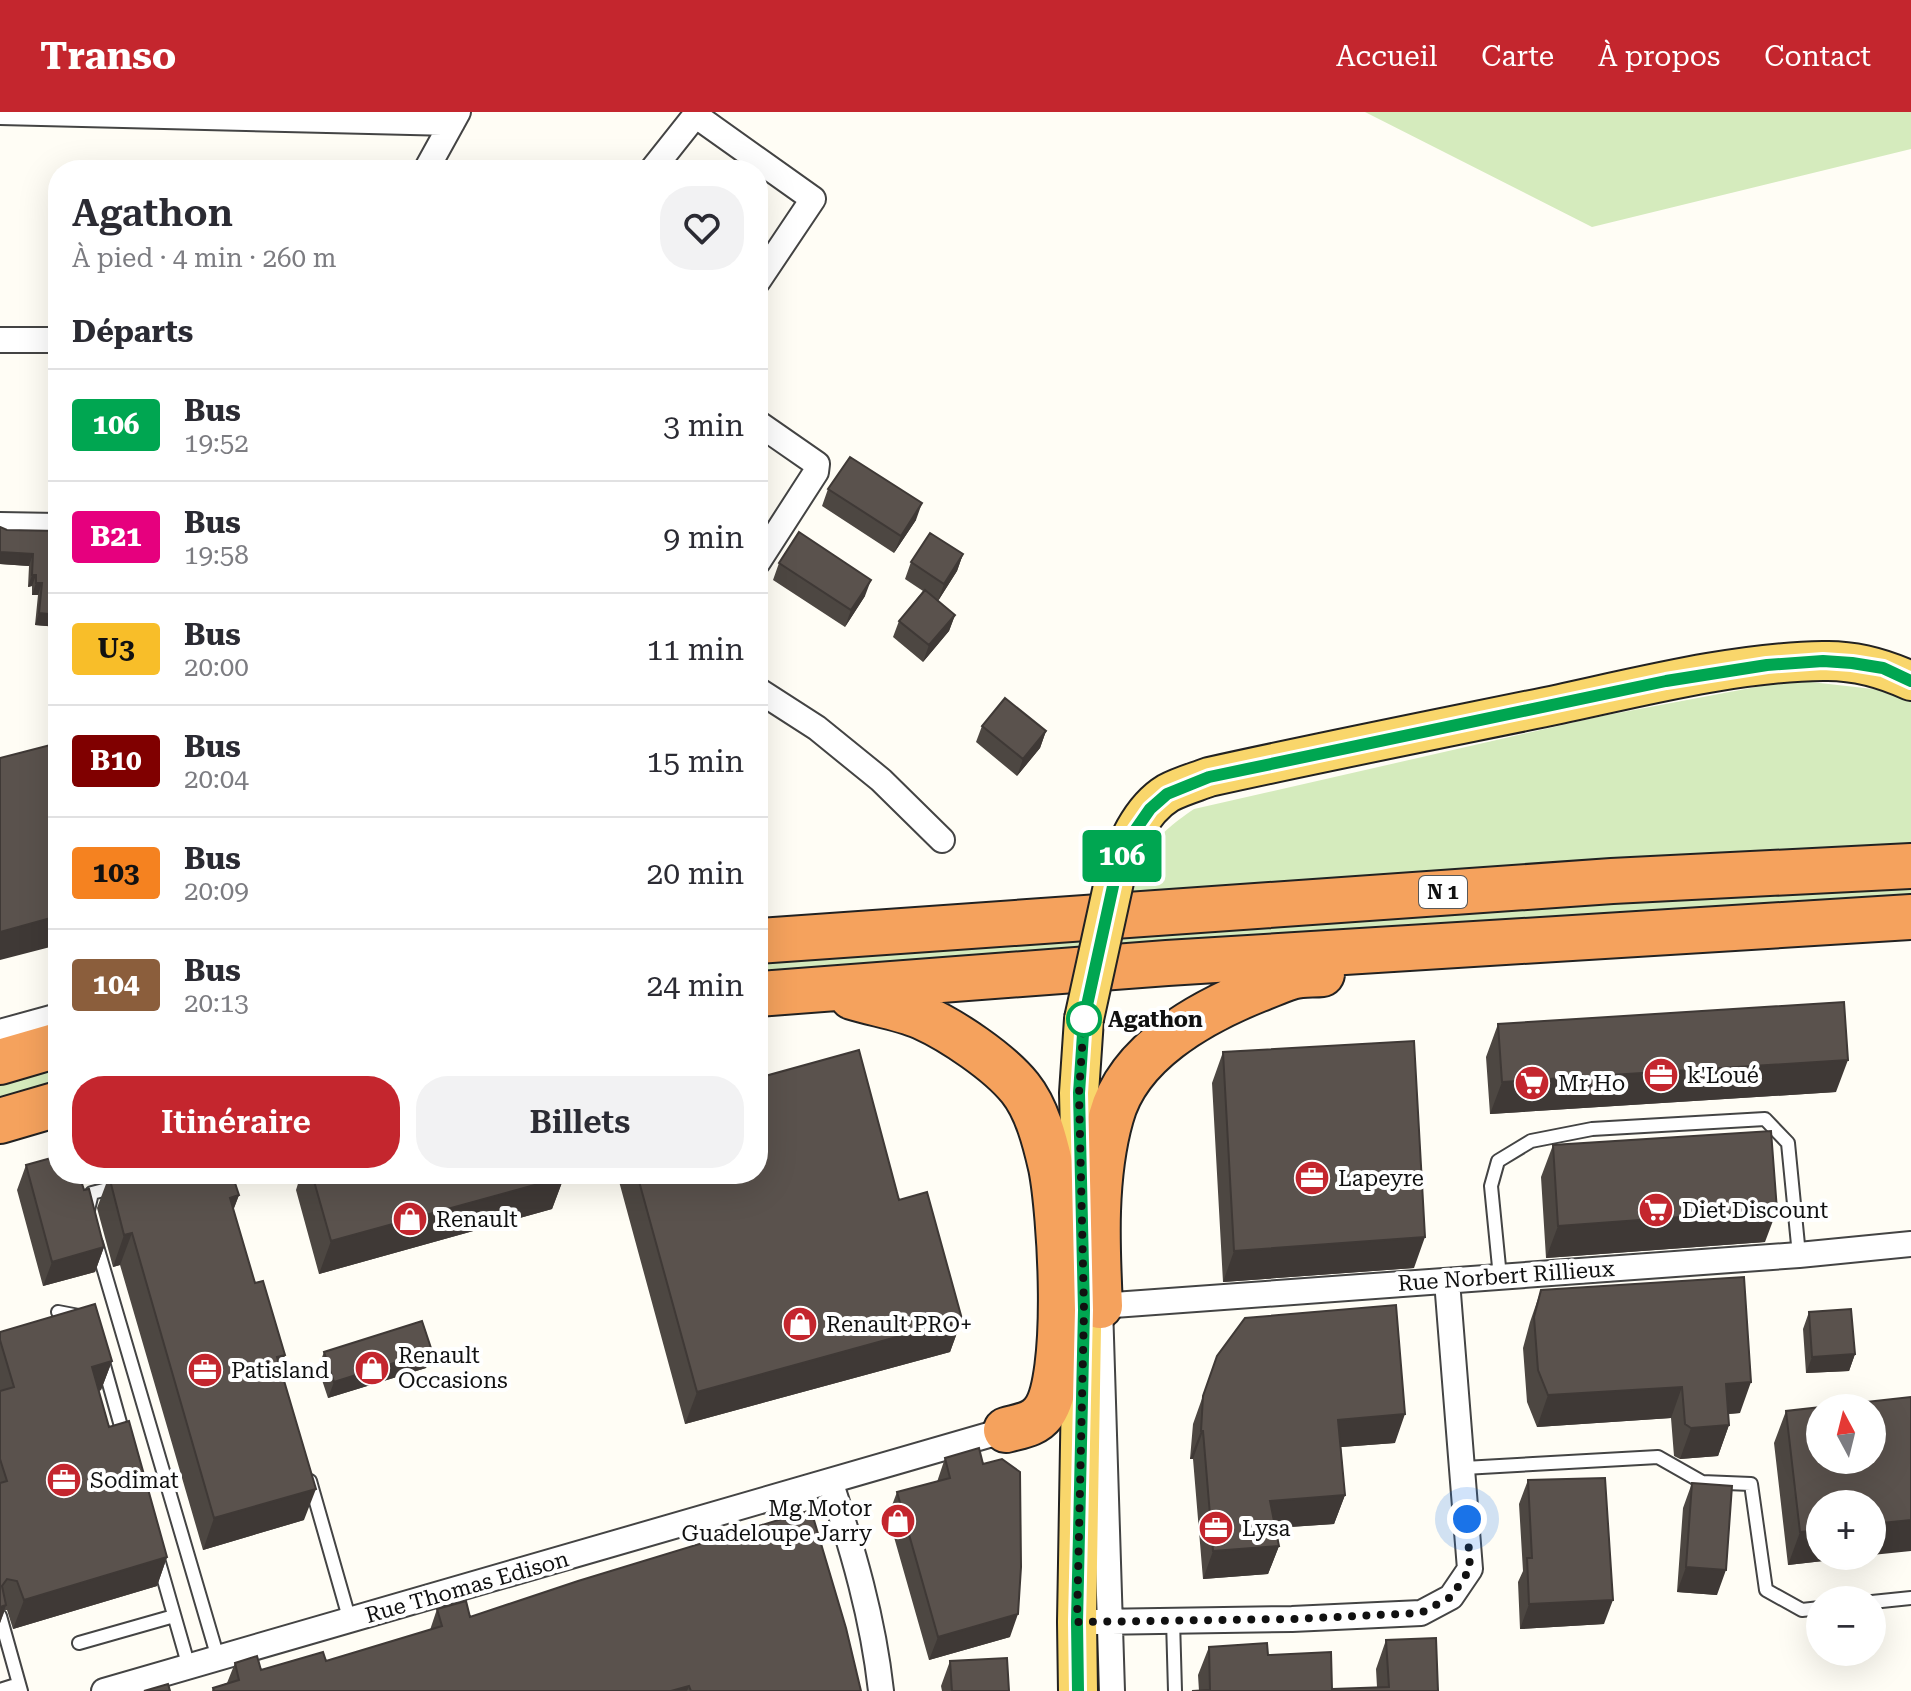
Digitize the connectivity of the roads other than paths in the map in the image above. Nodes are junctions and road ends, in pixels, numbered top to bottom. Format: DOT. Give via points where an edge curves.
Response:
graph roads {
  1 [pos="0,112"];
  2 [pos="696,114"];
  3 [pos="455,117"];
  4 [pos="431,160"];
  5 [pos="660,160"];
  6 [pos="759,160"];
  7 [pos="768,166"];
  8 [pos="768,266"];
  9 [pos="0,340"];
  10 [pos="48,340"];
  11 [pos="768,430"];
  12 [pos="0,525"];
  13 [pos="48,526"];
  14 [pos="768,546"];
  15 [pos="1911,681"];
  16 [pos="768,696"];
  17 [pos="942,840"];
  18 [pos="1911,866"];
  19 [pos="1911,917"];
  20 [pos="1669,931"];
  21 [pos="768,940"];
  22 [pos="827,990"];
  23 [pos="768,993"];
  24 [pos="48,1019"];
  25 [pos="0,1032"];
  26 [pos="48,1048"];
  27 [pos="0,1062"];
  28 [pos="48,1107"];
  29 [pos="0,1121"];
  30 [pos="125,1184"];
  31 [pos="89,1218"];
  32 [pos="93,1233"];
  33 [pos="1911,1244"];
  34 [pos="1799,1255"];
  35 [pos="1500,1277"];
  36 [pos="1447,1281"];
  37 [pos="1100,1306"];
  38 [pos="58,1312"];
  39 [pos="92,1325"];
  40 [pos="101,1356"];
  41 [pos="1006,1430"];
  42 [pos="127,1448"];
  43 [pos="306,1467"];
  44 [pos="1464,1468"];
  45 [pos="830,1481"];
  46 [pos="153,1539"];
  47 [pos="1911,1598"];
  48 [pos="1886,1601"];
  49 [pos="1806,1610"];
  50 [pos="0,1616"];
  51 [pos="174,1616"];
  52 [pos="1173,1620"];
  53 [pos="350,1621"];
  54 [pos="1093,1622"];
  55 [pos="79,1643"];
  56 [pos="218,1658"];
  57 [pos="189,1667"];
  58 [pos="20,1687"];
  59 [pos="0,1690"];
  60 [pos="104,1691"];
  61 [pos="881,1691"];
  62 [pos="1078,1691"];
  63 [pos="1112,1691"];
  64 [pos="1175,1691"];
  1 -- 3 [label="street"];
  2 -- 5 [label="street"];
  2 -- 6 [label="street"];
  3 -- 4 [label="street"];
  7 -- 8 [label="street" via="813,199"];
  9 -- 10 [label="street"];
  11 -- 14 [label="street" via="817,464"];
  12 -- 13 [label="street"];
  15 -- 54 [label="main road, bridge" via="1883,668 1823,661 1666,681 1209,777 1167,794 1150,809 1115,877 1084,1019 1079,1093"];
  16 -- 17 [label="street" via="881,780"];
  18 -- 21 [label="highway, N 1" via="1564,884"];
  19 -- 20 [label="highway"];
  20 -- 22 [label="highway"];
  20 -- 37 [label="highway" via="1499,960 1292,977 1215,1007 1168,1038 1127,1081 1111,1116 1101,1172"];
  22 -- 23 [label="highway"];
  22 -- 41 [label="highway" via="921,1017 953,1035 1022,1090 1041,1128 1057,1213 1060,1312 1055,1388 1045,1412 1033,1423"];
  24 -- 25 [label="street"];
  26 -- 27 [label="highway"];
  28 -- 29 [label="highway"];
  30 -- 31 [label="lane" via="92,1193"];
  32 -- 56 [label="lane"];
  33 -- 34 [label="street, Rue Norbert Rillieux"];
  34 -- 35 [label="street, Rue Norbert Rillieux"];
  34 -- 35 [label="lane" via="1788,1143 1765,1119 1592,1129 1531,1141 1498,1161 1491,1186"];
  35 -- 36 [label="street, Rue Norbert Rillieux"];
  36 -- 37 [label="street, Rue Norbert Rillieux"];
  36 -- 44 [label="street"];
  37 -- 54 [label="street"];
  38 -- 39 [label="lane" via="77,1314"];
  40 -- 42 [label="lane"];
  41 -- 45 [label="street, Rue Thomas Edison"];
  43 -- 53 [label="lane"];
  44 -- 49 [label="lane" via="1658,1457 1702,1482 1751,1484 1766,1590"];
  44 -- 52 [label="street" via="1470,1569 1451,1597 1421,1613"];
  45 -- 53 [label="street, Rue Thomas Edison"];
  45 -- 61 [label="street" via="859,1569"];
  46 -- 51 [label="lane"];
  47 -- 48 [label="lane"];
  50 -- 58 [label="lane"];
  51 -- 55 [label="lane"];
  51 -- 57 [label="lane"];
  52 -- 54 [label="street"];
  52 -- 64 [label="lane"];
  53 -- 56 [label="street, Rue Thomas Edison"];
  54 -- 62 [label="main road"];
  54 -- 63 [label="street"];
  56 -- 57 [label="street, Rue Thomas Edison"];
  57 -- 60 [label="street, Rue Thomas Edison"];
  58 -- 59 [label="lane"];
}
